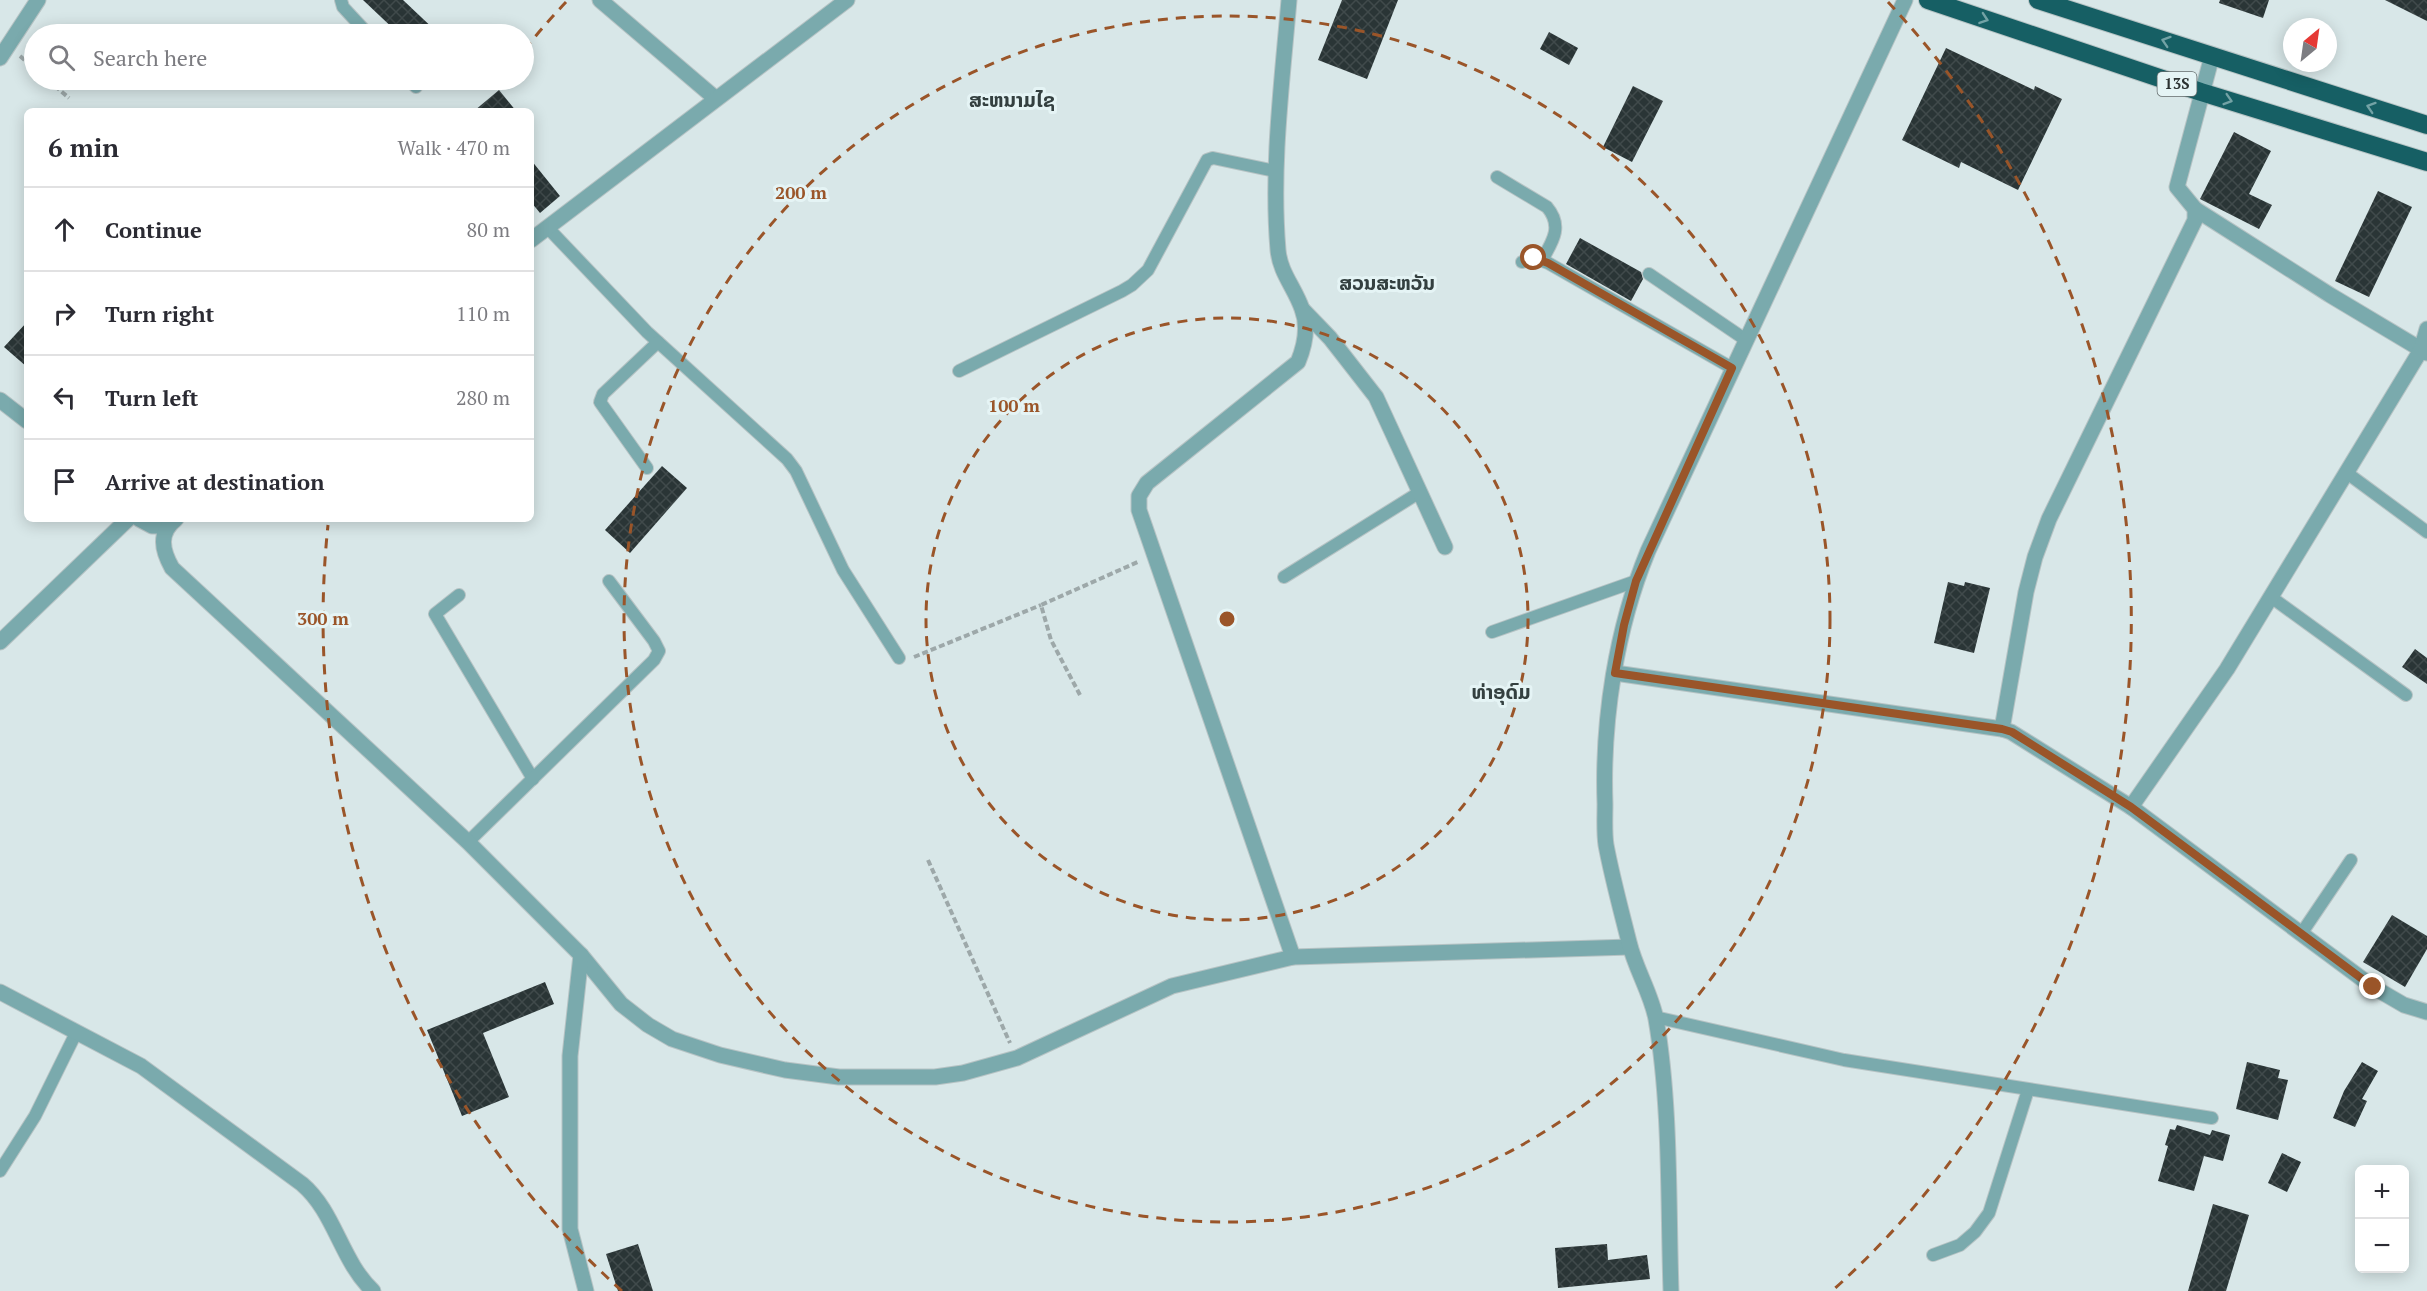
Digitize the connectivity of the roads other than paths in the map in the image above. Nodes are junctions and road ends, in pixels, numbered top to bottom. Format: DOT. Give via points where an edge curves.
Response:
graph roads {
  1 [pos="38,0"];
  2 [pos="341,0"];
  3 [pos="600,0"];
  4 [pos="847,0"];
  5 [pos="1289,0"];
  6 [pos="1905,0"];
  7 [pos="1928,0"];
  8 [pos="2038,0"];
  9 [pos="359,24"];
  10 [pos="2212,56"];
  11 [pos="0,58"];
  12 [pos="2201,92"];
  13 [pos="715,98"];
  14 [pos="2427,125"];
  15 [pos="2427,162"];
  16 [pos="1275,171"];
  17 [pos="1497,177"];
  18 [pos="2195,209"];
  19 [pos="547,227"];
  20 [pos="534,238"];
  21 [pos="1542,260"];
  22 [pos="1522,262"];
  23 [pos="1648,274"];
  24 [pos="1303,310"];
  25 [pos="2427,329"];
  26 [pos="1746,340"];
  27 [pos="658,342"];
  28 [pos="2424,352"];
  29 [pos="1732,368"];
  30 [pos="958,371"];
  31 [pos="0,400"];
  32 [pos="24,419"];
  33 [pos="647,468"];
  34 [pos="2347,473"];
  35 [pos="1420,492"];
  36 [pos="125,522"];
  37 [pos="145,522"];
  38 [pos="172,523"];
  39 [pos="2427,532"];
  40 [pos="1445,547"];
  41 [pos="1284,577"];
  42 [pos="609,581"];
  43 [pos="1636,581"];
  44 [pos="459,595"];
  45 [pos="2271,597"];
  46 [pos="1492,632"];
  47 [pos="0,642"];
  48 [pos="899,658"];
  49 [pos="1615,673"];
  50 [pos="2406,694"];
  51 [pos="2002,729"];
  52 [pos="533,778"];
  53 [pos="2131,807"];
  54 [pos="468,842"];
  55 [pos="2351,860"];
  56 [pos="2301,934"];
  57 [pos="1630,947"];
  58 [pos="581,955"];
  59 [pos="1293,957"];
  60 [pos="0,992"];
  61 [pos="2427,1012"];
  62 [pos="1656,1017"];
  63 [pos="76,1033"];
  64 [pos="2028,1090"];
  65 [pos="2212,1118"];
  66 [pos="0,1171"];
  67 [pos="1934,1255"];
  68 [pos="373,1291"];
  69 [pos="586,1291"];
  70 [pos="1671,1291"];
  1 -- 11 [label="street"];
  2 -- 9 [label="lane"];
  3 -- 13 [label="street"];
  4 -- 13 [label="street"];
  5 -- 16 [label="street"];
  6 -- 26 [label="street"];
  7 -- 12 [label="highway, 13S, one-way"];
  10 -- 8 [label="highway, 13S, one-way"];
  10 -- 12 [label="street"];
  14 -- 10 [label="highway, 13S, one-way"];
  12 -- 15 [label="highway, 13S, one-way"];
  12 -- 18 [label="street" via="2177,187"];
  13 -- 19 [label="street"];
  16 -- 24 [label="street" via="1278,252 1282,270"];
  16 -- 30 [label="lane" via="1207,160 1141,278"];
  17 -- 21 [label="lane" via="1546,207 1554,218 1555,237"];
  18 -- 28 [label="street"];
  18 -- 51 [label="street" via="2195,220 2035,557"];
  19 -- 20 [label="street"];
  19 -- 27 [label="lane"];
  21 -- 22 [label="lane"];
  21 -- 29 [label="lane"];
  23 -- 26 [label="lane"];
  24 -- 35 [label="street" via="1376,397"];
  24 -- 59 [label="street" via="1306,342 1299,362 1147,483 1139,496 1139,510 1154,555"];
  25 -- 28 [label="street"];
  26 -- 29 [label="street"];
  27 -- 33 [label="lane" via="603,394 600,402"];
  27 -- 48 [label="lane" via="787,459 843,570"];
  28 -- 34 [label="street"];
  29 -- 43 [label="street"];
  31 -- 32 [label="street"];
  34 -- 39 [label="lane"];
  34 -- 45 [label="street"];
  35 -- 40 [label="street"];
  35 -- 41 [label="lane"];
  36 -- 47 [label="street"];
  37 -- 38 [label="street" via="152,526"];
  38 -- 54 [label="street" via="163,542 172,568"];
  42 -- 52 [label="lane" via="658,651 654,660"];
  43 -- 46 [label="lane"];
  43 -- 49 [label="street"];
  44 -- 52 [label="lane" via="435,614"];
  45 -- 50 [label="lane"];
  45 -- 53 [label="street" via="2227,669"];
  49 -- 51 [label="street"];
  49 -- 57 [label="street" via="1604,782 1606,843"];
  51 -- 53 [label="street"];
  52 -- 54 [label="lane"];
  53 -- 56 [label="street"];
  54 -- 58 [label="street"];
  55 -- 56 [label="lane"];
  56 -- 61 [label="street" via="2373,987 2404,1005"];
  57 -- 59 [label="street"];
  57 -- 62 [label="street"];
  58 -- 59 [label="street" via="621,1004 672,1039 785,1070 839,1077 905,1078 963,1073 1017,1058 1172,986"];
  58 -- 69 [label="street" via="570,1056 570,1229"];
  60 -- 63 [label="street"];
  62 -- 64 [label="lane" via="1844,1060"];
  62 -- 70 [label="street" via="1665,1106"];
  63 -- 66 [label="lane" via="35,1116"];
  63 -- 68 [label="street" via="141,1066 312,1193 350,1264"];
  64 -- 65 [label="lane"];
  64 -- 67 [label="lane" via="1989,1213 1960,1245"];
}
